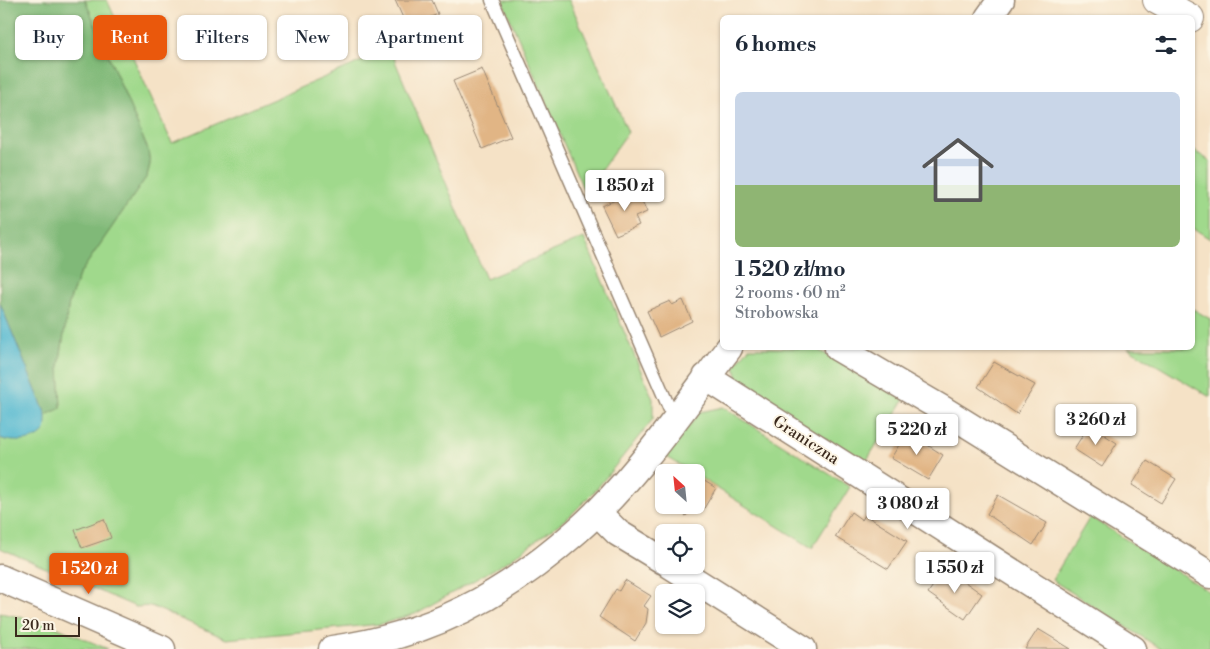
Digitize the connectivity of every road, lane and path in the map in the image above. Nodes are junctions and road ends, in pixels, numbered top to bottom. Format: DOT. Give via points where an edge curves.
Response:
graph roads {
  1 [pos="492,0"];
  2 [pos="1001,0"];
  3 [pos="1157,0"];
  4 [pos="990,15"];
  5 [pos="1185,15"];
  6 [pos="1195,20"];
  7 [pos="1210,28"];
  8 [pos="727,350"];
  9 [pos="841,350"];
  10 [pos="706,377"];
  11 [pos="674,419"];
  12 [pos="597,512"];
  13 [pos="655,556"];
  14 [pos="684,574"];
  15 [pos="1210,575"];
  16 [pos="0,578"];
  17 [pos="162,649"];
  18 [pos="332,649"];
  19 [pos="804,649"];
  20 [pos="1133,649"];
  1 -- 11 [label="lane"];
  2 -- 4 [label="street"];
  3 -- 5 [label="street"];
  6 -- 7 [label="street"];
  8 -- 10 [label="street"];
  9 -- 15 [label="street"];
  10 -- 11 [label="street"];
  10 -- 20 [label="street, Graniczna"];
  11 -- 12 [label="street"];
  12 -- 13 [label="street" via="618,533"];
  12 -- 18 [label="street" via="543,560 505,587 460,612 399,636"];
  14 -- 19 [label="street"];
  16 -- 17 [label="street"];
}
